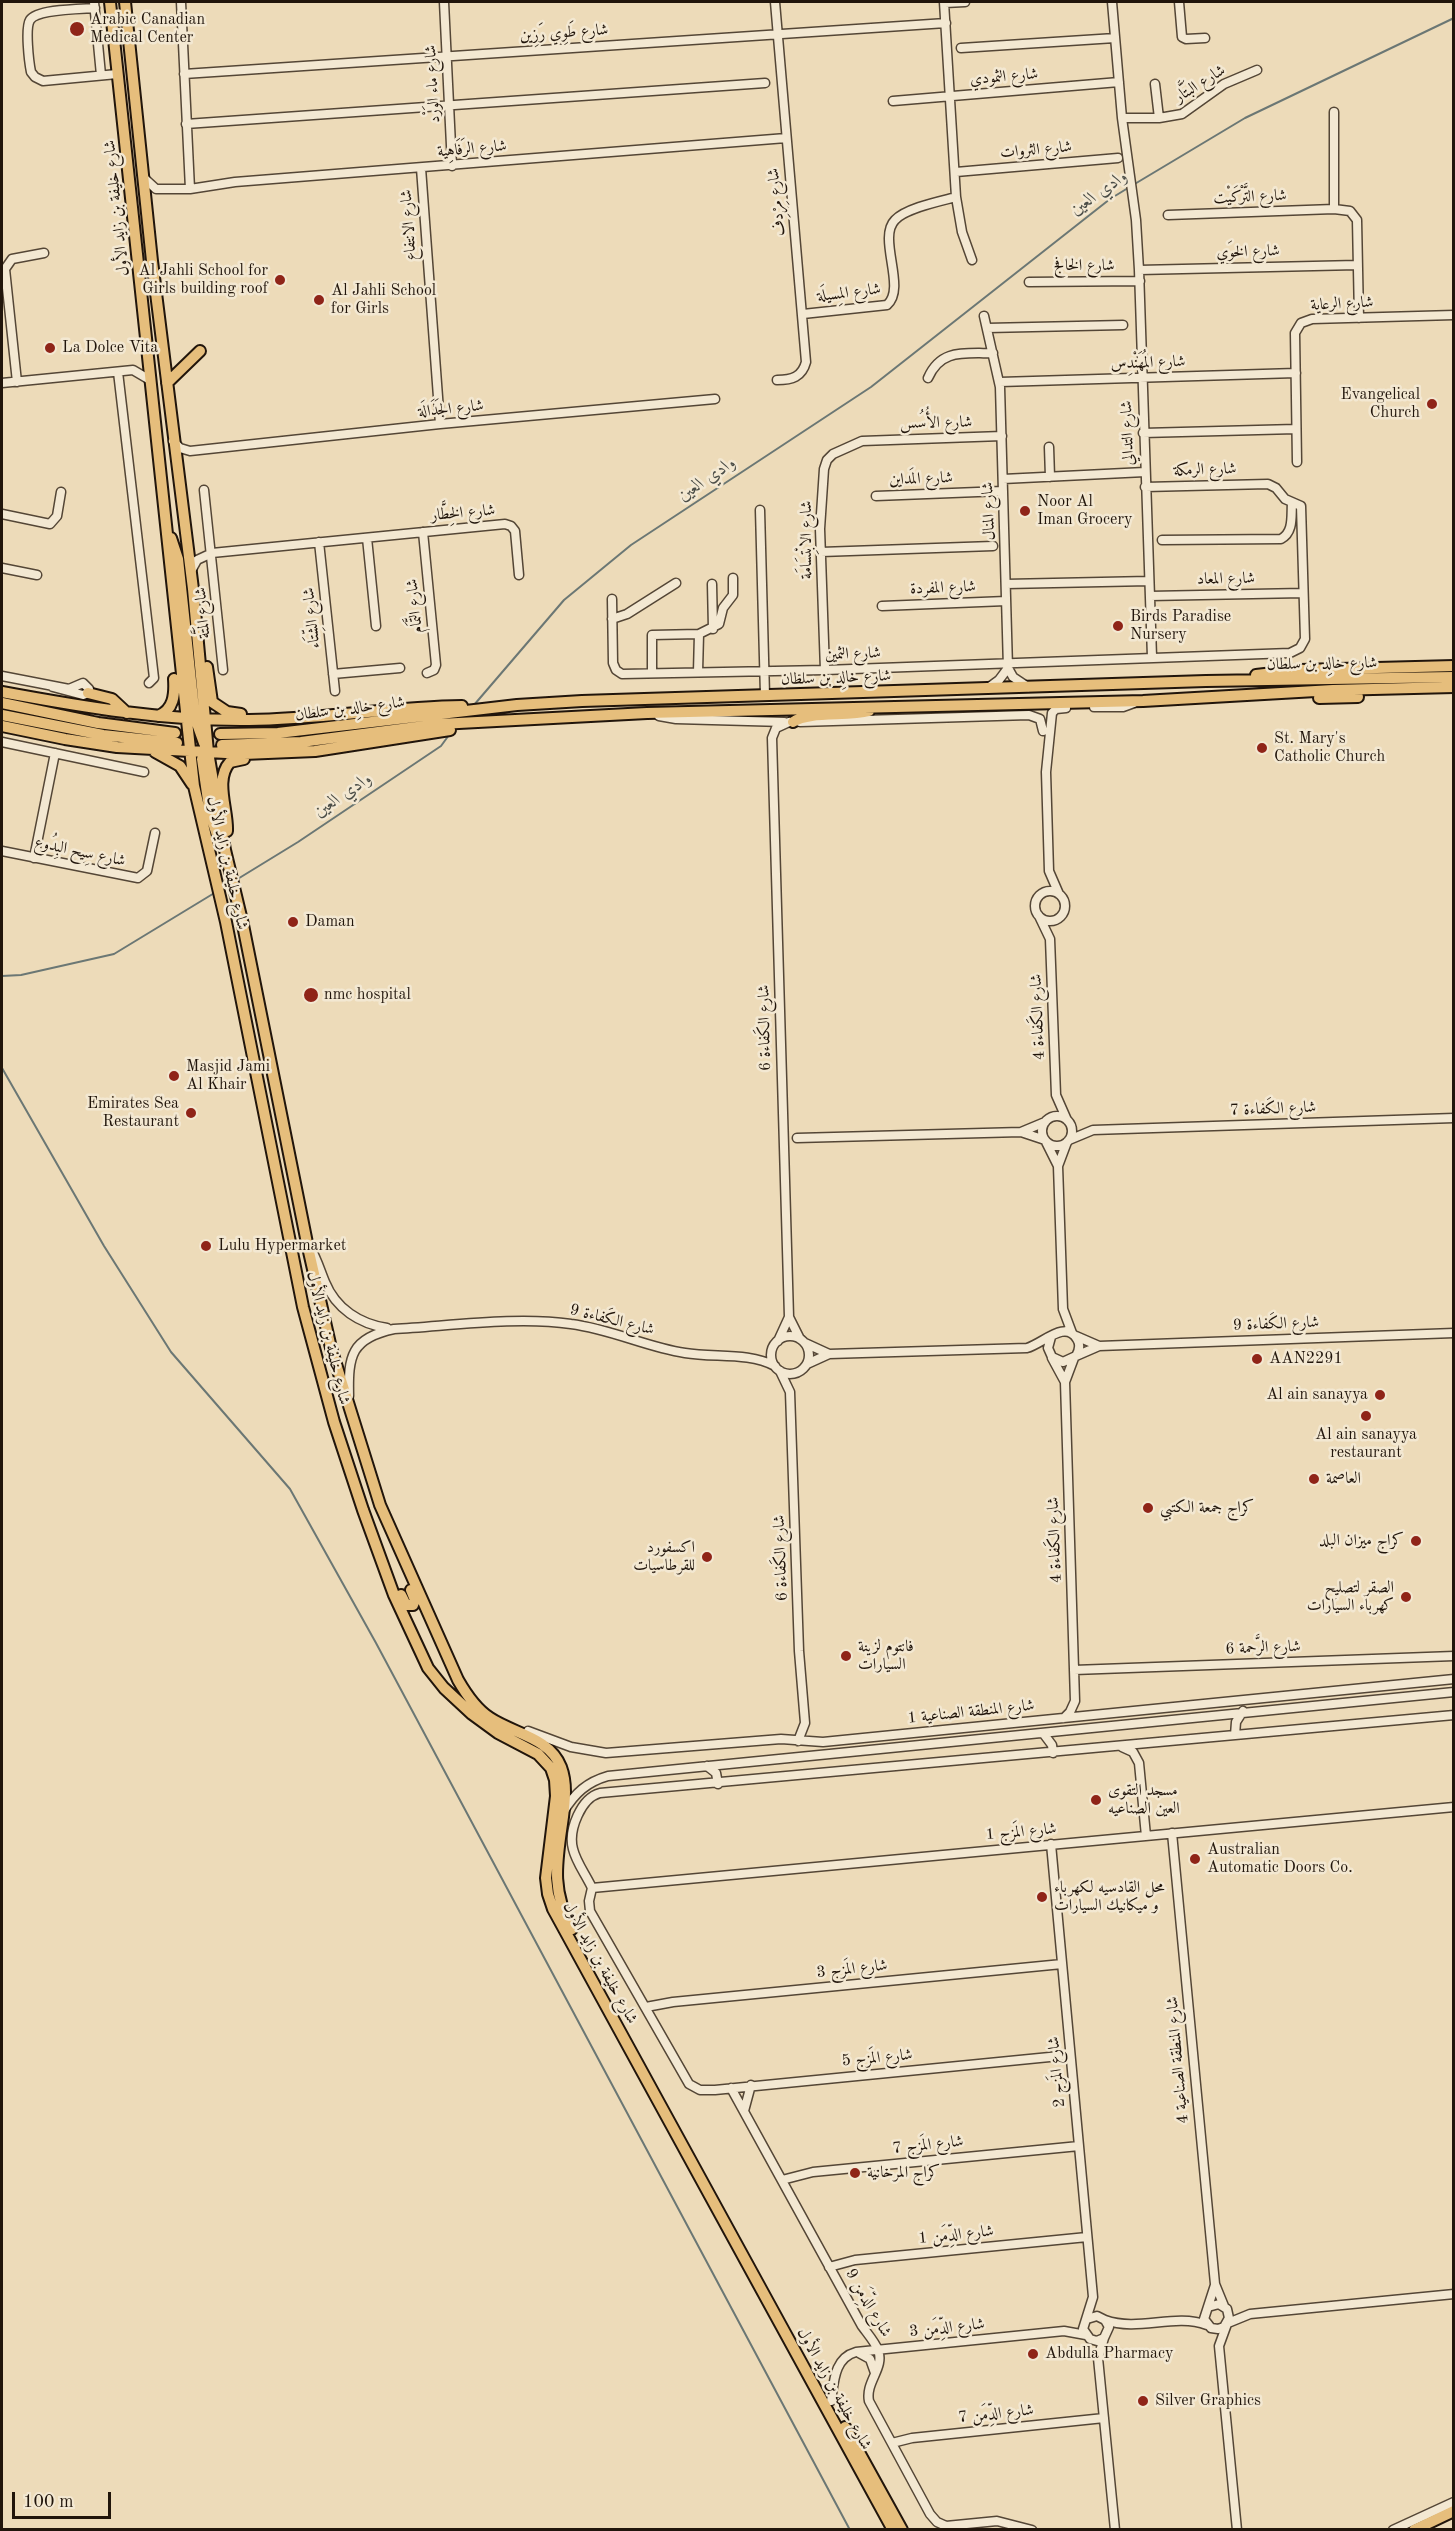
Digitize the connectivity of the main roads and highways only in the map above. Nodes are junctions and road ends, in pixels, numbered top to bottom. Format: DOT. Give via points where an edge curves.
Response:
graph roads {
  1 [pos="110,2"];
  2 [pos="126,7"];
  3 [pos="200,351"];
  4 [pos="167,383"];
  5 [pos="165,522"];
  6 [pos="168,560"];
  7 [pos="193,589"];
  8 [pos="1454,666"];
  9 [pos="1454,677"];
  10 [pos="1230,681"];
  11 [pos="1454,687"];
  12 [pos="2,692"];
  13 [pos="88,693"];
  14 [pos="1454,694"];
  15 [pos="1229,697"];
  16 [pos="2,703"];
  17 [pos="886,706"];
  18 [pos="127,713"];
  19 [pos="382,714"];
  20 [pos="2,715"];
  21 [pos="158,716"];
  22 [pos="322,716"];
  23 [pos="195,718"];
  24 [pos="791,722"];
  25 [pos="2,726"];
  26 [pos="385,736"];
  27 [pos="146,749"];
  28 [pos="200,751"];
  29 [pos="315,751"];
  30 [pos="194,786"];
  31 [pos="225,846"];
  32 [pos="392,1534"];
  33 [pos="380,1556"];
  34 [pos="1454,2511"];
  35 [pos="893,2529"];
  36 [pos="902,2529"];
  37 [pos="1414,2529"];
  1 -- 5 [label="main road, شارع خليفة بن زايد الأول"];
  2 -- 4 [label="main road, شارع خليفة بن زايد الأول"];
  3 -- 4 [label="main road"];
  4 -- 7 [label="main road, شارع خليفة بن زايد الأول"];
  5 -- 6 [label="main road, شارع خليفة بن زايد الأول"];
  5 -- 23 [label="main road" via="178,559"];
  6 -- 21 [label="main road" via="166,594 175,692 171,704"];
  6 -- 23 [label="main road, شارع خليفة بن زايد الأول"];
  7 -- 22 [label="main road" via="214,705 234,714"];
  7 -- 23 [label="main road, شارع خليفة بن زايد الأول"];
  8 -- 10 [label="main road" via="1287,670"];
  9 -- 10 [label="main road, شارع خالِد بن سلطان"];
  10 -- 19 [label="main road, شارع خالِد بن سلطان" via="765,695"];
  11 -- 15 [label="main road, شارع خالِد بن سلطان"];
  12 -- 18 [label="main road"];
  13 -- 18 [label="main road" via="112,699"];
  14 -- 15 [label="main road" via="1280,700"];
  15 -- 17 [label="main road, شارع خالِد بن سلطان"];
  16 -- 20 [label="main road" via="176,738 103,735"];
  17 -- 24 [label="main road" via="852,715 803,717"];
  17 -- 26 [label="main road, شارع خالِد بن سلطان" via="517,720"];
  18 -- 21 [label="main road"];
  19 -- 22 [label="main road"];
  19 -- 26 [label="main road, شارع خالِد بن سلطان" via="221,740 301,742"];
  21 -- 23 [label="main road"];
  22 -- 23 [label="main road"];
  23 -- 28 [label="main road, شارع خليفة بن زايد الأول"];
  23 -- 28 [label="main road, شارع خليفة بن زايد الأول"];
  25 -- 27 [label="main road"];
  26 -- 29 [label="main road"];
  27 -- 28 [label="main road"];
  27 -- 30 [label="main road" via="173,760"];
  28 -- 29 [label="main road"];
  28 -- 30 [label="main road, شارع خليفة بن زايد الأول"];
  28 -- 31 [label="main road" via="210,814"];
  29 -- 31 [label="main road" via="230,762 222,780 227,821"];
  30 -- 33 [label="main road, شارع خليفة بن زايد الأول" via="226,922 303,1308 334,1422"];
  31 -- 32 [label="main road, شارع خليفة بن زايد الأول" via="331,1348 364,1459"];
  32 -- 33 [label="main road" via="394,1550 415,1600 412,1605 404,1604 388,1565"];
  32 -- 36 [label="main road, شارع خليفة بن زايد الأول" via="458,1680 474,1704 496,1722 539,1742 561,1767 563,1812 556,1875 563,1911"];
  33 -- 35 [label="main road, شارع خليفة بن زايد الأول" via="413,1638 438,1682 481,1721 538,1754 551,1768 556,1796 546,1878 553,1909"];
  34 -- 37 [label="main road"];
}
